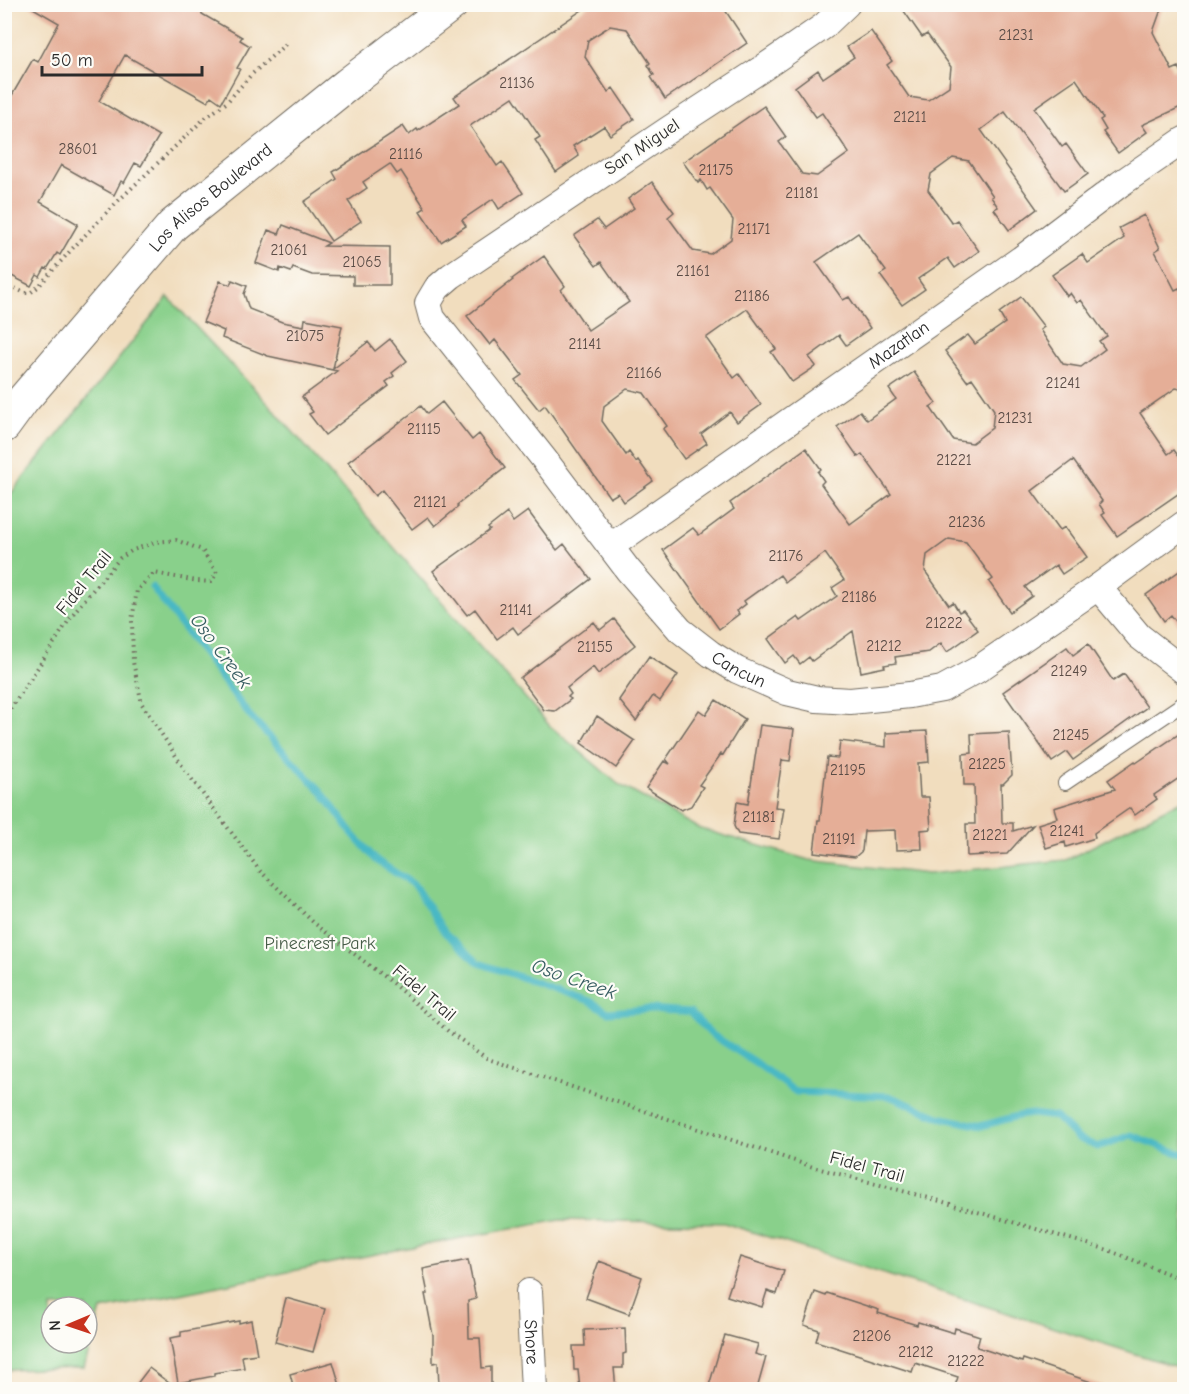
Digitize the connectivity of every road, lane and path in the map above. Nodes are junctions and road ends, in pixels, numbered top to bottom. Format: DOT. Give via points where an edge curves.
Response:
graph roads {
  1 [pos="452,4"];
  2 [pos="847,4"];
  3 [pos="288,42"];
  4 [pos="1185,140"];
  5 [pos="4,283"];
  6 [pos="437,288"];
  7 [pos="4,426"];
  8 [pos="1185,524"];
  9 [pos="611,546"];
  10 [pos="1098,587"];
  11 [pos="1185,671"];
  12 [pos="1185,703"];
  13 [pos="4,719"];
  14 [pos="1065,783"];
  15 [pos="1185,1280"];
  16 [pos="530,1292"];
  17 [pos="534,1389"];
  1 -- 7 [label="main road, Los Alisos Boulevard" via="173,225"];
  2 -- 6 [label="street, San Miguel" via="824,26"];
  3 -- 5 [label="path" via="116,203 38,287 25,293"];
  4 -- 9 [label="street, Mazatlan"];
  6 -- 9 [label="street, Cancun" via="428,303 432,318"];
  8 -- 10 [label="street, Cancun"];
  9 -- 10 [label="street, Cancun" via="680,630 711,654 787,692 817,699 850,701 942,689 977,670"];
  10 -- 11 [label="street" via="1139,636"];
  12 -- 14 [label="lane"];
  13 -- 15 [label="path, Fidel Trail" via="75,611 120,558 156,542 176,540 202,550 217,573 211,582 153,573 137,590 132,620 133,662 142,704 185,770 261,871 314,923 448,1031 488,1059 813,1167 1105,1249"];
  16 -- 17 [label="street, Shore"];
}
